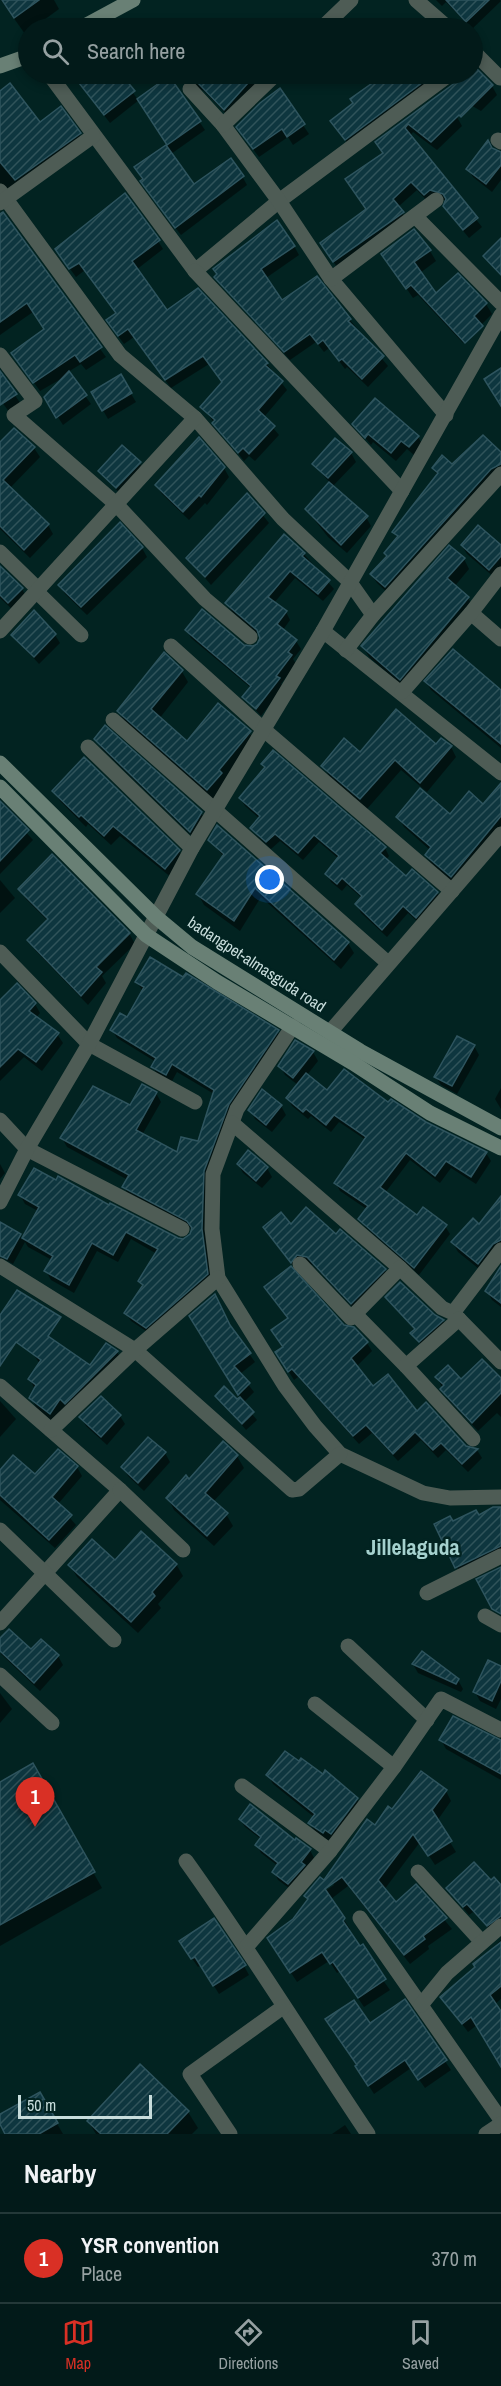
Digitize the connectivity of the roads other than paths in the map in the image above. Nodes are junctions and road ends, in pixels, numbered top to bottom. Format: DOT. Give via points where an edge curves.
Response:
graph roads {
  1 [pos="133,0"];
  2 [pos="351,0"];
  3 [pos="416,0"];
  4 [pos="100,18"];
  5 [pos="332,18"];
  6 [pos="437,18"];
  7 [pos="18,60"];
  8 [pos="483,62"];
  9 [pos="0,66"];
  10 [pos="500,78"];
  11 [pos="56,84"];
  12 [pos="266,84"];
  13 [pos="437,84"];
  14 [pos="190,89"];
  15 [pos="223,125"];
  16 [pos="93,136"];
  17 [pos="2,197"];
  18 [pos="436,200"];
  19 [pos="279,201"];
  20 [pos="415,216"];
  21 [pos="195,271"];
  22 [pos="331,279"];
  23 [pos="501,303"];
  24 [pos="501,315"];
  25 [pos="0,355"];
  26 [pos="446,415"];
  27 [pos="195,418"];
  28 [pos="501,474"];
  29 [pos="402,491"];
  30 [pos="116,504"];
  31 [pos="0,552"];
  32 [pos="501,574"];
  33 [pos="349,581"];
  34 [pos="38,591"];
  35 [pos="471,613"];
  36 [pos="373,615"];
  37 [pos="323,631"];
  38 [pos="0,632"];
  39 [pos="81,635"];
  40 [pos="250,637"];
  41 [pos="501,639"];
  42 [pos="171,646"];
  43 [pos="346,650"];
  44 [pos="402,692"];
  45 [pos="113,720"];
  46 [pos="263,729"];
  47 [pos="88,747"];
  48 [pos="0,763"];
  49 [pos="501,773"];
  50 [pos="0,787"];
  51 [pos="216,811"];
  52 [pos="501,834"];
  53 [pos="192,848"];
  54 [pos="452,891"];
  55 [pos="156,917"];
  56 [pos="146,935"];
  57 [pos="0,952"];
  58 [pos="388,963"];
  59 [pos="293,1026"];
  60 [pos="330,1032"];
  61 [pos="88,1044"];
  62 [pos="195,1102"];
  63 [pos="0,1120"];
  64 [pos="232,1123"];
  65 [pos="501,1128"];
  66 [pos="501,1148"];
  67 [pos="27,1149"];
  68 [pos="0,1202"];
  69 [pos="182,1229"];
  70 [pos="501,1250"];
  71 [pos="300,1264"];
  72 [pos="0,1266"];
  73 [pos="400,1268"];
  74 [pos="218,1278"];
  75 [pos="354,1314"];
  76 [pos="456,1316"];
  77 [pos="135,1350"];
  78 [pos="501,1362"];
  79 [pos="406,1366"];
  80 [pos="0,1386"];
  81 [pos="51,1430"];
  82 [pos="473,1439"];
  83 [pos="340,1454"];
  84 [pos="120,1490"];
  85 [pos="501,1497"];
  86 [pos="0,1530"];
  87 [pos="183,1551"];
  88 [pos="501,1556"];
  89 [pos="45,1574"];
  90 [pos="427,1593"];
  91 [pos="485,1616"];
  92 [pos="0,1623"];
  93 [pos="501,1625"];
  94 [pos="114,1640"];
  95 [pos="348,1646"];
  96 [pos="0,1676"];
  97 [pos="315,1704"];
  98 [pos="427,1720"];
  99 [pos="52,1723"];
  100 [pos="501,1730"];
  101 [pos="394,1767"];
  102 [pos="242,1786"];
  103 [pos="330,1851"];
  104 [pos="186,1861"];
  105 [pos="418,1872"];
  106 [pos="360,1918"];
  107 [pos="501,1926"];
  108 [pos="481,1941"];
  109 [pos="247,1946"];
  110 [pos="421,2005"];
  111 [pos="283,2007"];
  112 [pos="501,2122"];
  113 [pos="230,2134"];
  114 [pos="368,2134"];
  115 [pos="486,2134"];
  1 -- 4 [label="street"];
  2 -- 5 [label="street"];
  3 -- 6 [label="street"];
  7 -- 9 [label="street"];
  8 -- 10 [label="street"];
  11 -- 16 [label="street"];
  12 -- 15 [label="street"];
  13 -- 19 [label="street"];
  14 -- 15 [label="street"];
  15 -- 19 [label="street"];
  16 -- 17 [label="street"];
  16 -- 21 [label="street"];
  17 -- 27 [label="street" via="120,355"];
  18 -- 20 [label="street"];
  19 -- 21 [label="street"];
  19 -- 22 [label="street"];
  20 -- 22 [label="street"];
  20 -- 23 [label="street"];
  21 -- 29 [label="street"];
  22 -- 26 [label="street"];
  24 -- 26 [label="street"];
  25 -- 30 [label="street" via="35,401 14,415"];
  26 -- 29 [label="street"];
  27 -- 30 [label="street"];
  27 -- 33 [label="street" via="283,519"];
  28 -- 36 [label="street"];
  29 -- 33 [label="street"];
  30 -- 34 [label="street"];
  30 -- 40 [label="street" via="205,599"];
  31 -- 34 [label="street"];
  32 -- 35 [label="street"];
  33 -- 36 [label="street"];
  33 -- 37 [label="street"];
  34 -- 38 [label="street"];
  34 -- 39 [label="street"];
  35 -- 41 [label="street"];
  35 -- 44 [label="street"];
  36 -- 43 [label="street"];
  37 -- 43 [label="street"];
  37 -- 46 [label="street"];
  42 -- 46 [label="street"];
  43 -- 44 [label="street"];
  44 -- 49 [label="street"];
  45 -- 51 [label="street"];
  46 -- 51 [label="street"];
  46 -- 54 [label="street"];
  47 -- 53 [label="street"];
  48 -- 55 [label="street, badangpet-almasguda road"];
  50 -- 56 [label="street, badangpet-almasguda road"];
  51 -- 53 [label="street"];
  51 -- 58 [label="street"];
  52 -- 54 [label="street"];
  53 -- 55 [label="street"];
  54 -- 58 [label="street"];
  55 -- 56 [label="street"];
  55 -- 60 [label="street, badangpet-almasguda road" via="192,947"];
  56 -- 59 [label="street, badangpet-almasguda road"];
  56 -- 61 [label="street"];
  57 -- 61 [label="street"];
  58 -- 60 [label="street"];
  59 -- 64 [label="street" via="263,1067"];
  59 -- 66 [label="street, badangpet-almasguda road" via="430,1113"];
  60 -- 65 [label="street, badangpet-almasguda road"];
  61 -- 62 [label="street"];
  61 -- 67 [label="street"];
  63 -- 67 [label="street"];
  64 -- 73 [label="street"];
  64 -- 74 [label="street" via="213,1174 212,1229"];
  67 -- 68 [label="street"];
  67 -- 69 [label="street"];
  70 -- 76 [label="street"];
  71 -- 75 [label="street" via="351,1318"];
  72 -- 77 [label="street"];
  73 -- 75 [label="street"];
  73 -- 76 [label="street" via="442,1308"];
  74 -- 77 [label="street"];
  74 -- 83 [label="street" via="285,1386"];
  75 -- 79 [label="street"];
  76 -- 78 [label="street"];
  76 -- 79 [label="street"];
  77 -- 81 [label="street"];
  77 -- 83 [label="street" via="292,1490 299,1489"];
  79 -- 82 [label="street"];
  80 -- 81 [label="street"];
  81 -- 84 [label="street"];
  83 -- 85 [label="street" via="423,1493 450,1498"];
  84 -- 87 [label="street"];
  84 -- 89 [label="street"];
  86 -- 89 [label="street"];
  88 -- 90 [label="street"];
  89 -- 92 [label="street"];
  89 -- 94 [label="street"];
  91 -- 93 [label="street"];
  95 -- 98 [label="street"];
  96 -- 99 [label="street"];
  97 -- 101 [label="street"];
  98 -- 100 [label="street" via="441,1700"];
  98 -- 101 [label="street"];
  101 -- 103 [label="street"];
  102 -- 103 [label="street"];
  103 -- 109 [label="street"];
  104 -- 109 [label="street"];
  105 -- 108 [label="street"];
  106 -- 110 [label="street"];
  107 -- 108 [label="street"];
  108 -- 110 [label="street"];
  109 -- 111 [label="street"];
  110 -- 112 [label="street"];
  111 -- 113 [label="street" via="190,2074"];
  111 -- 114 [label="street"];
  112 -- 115 [label="street"];
}
